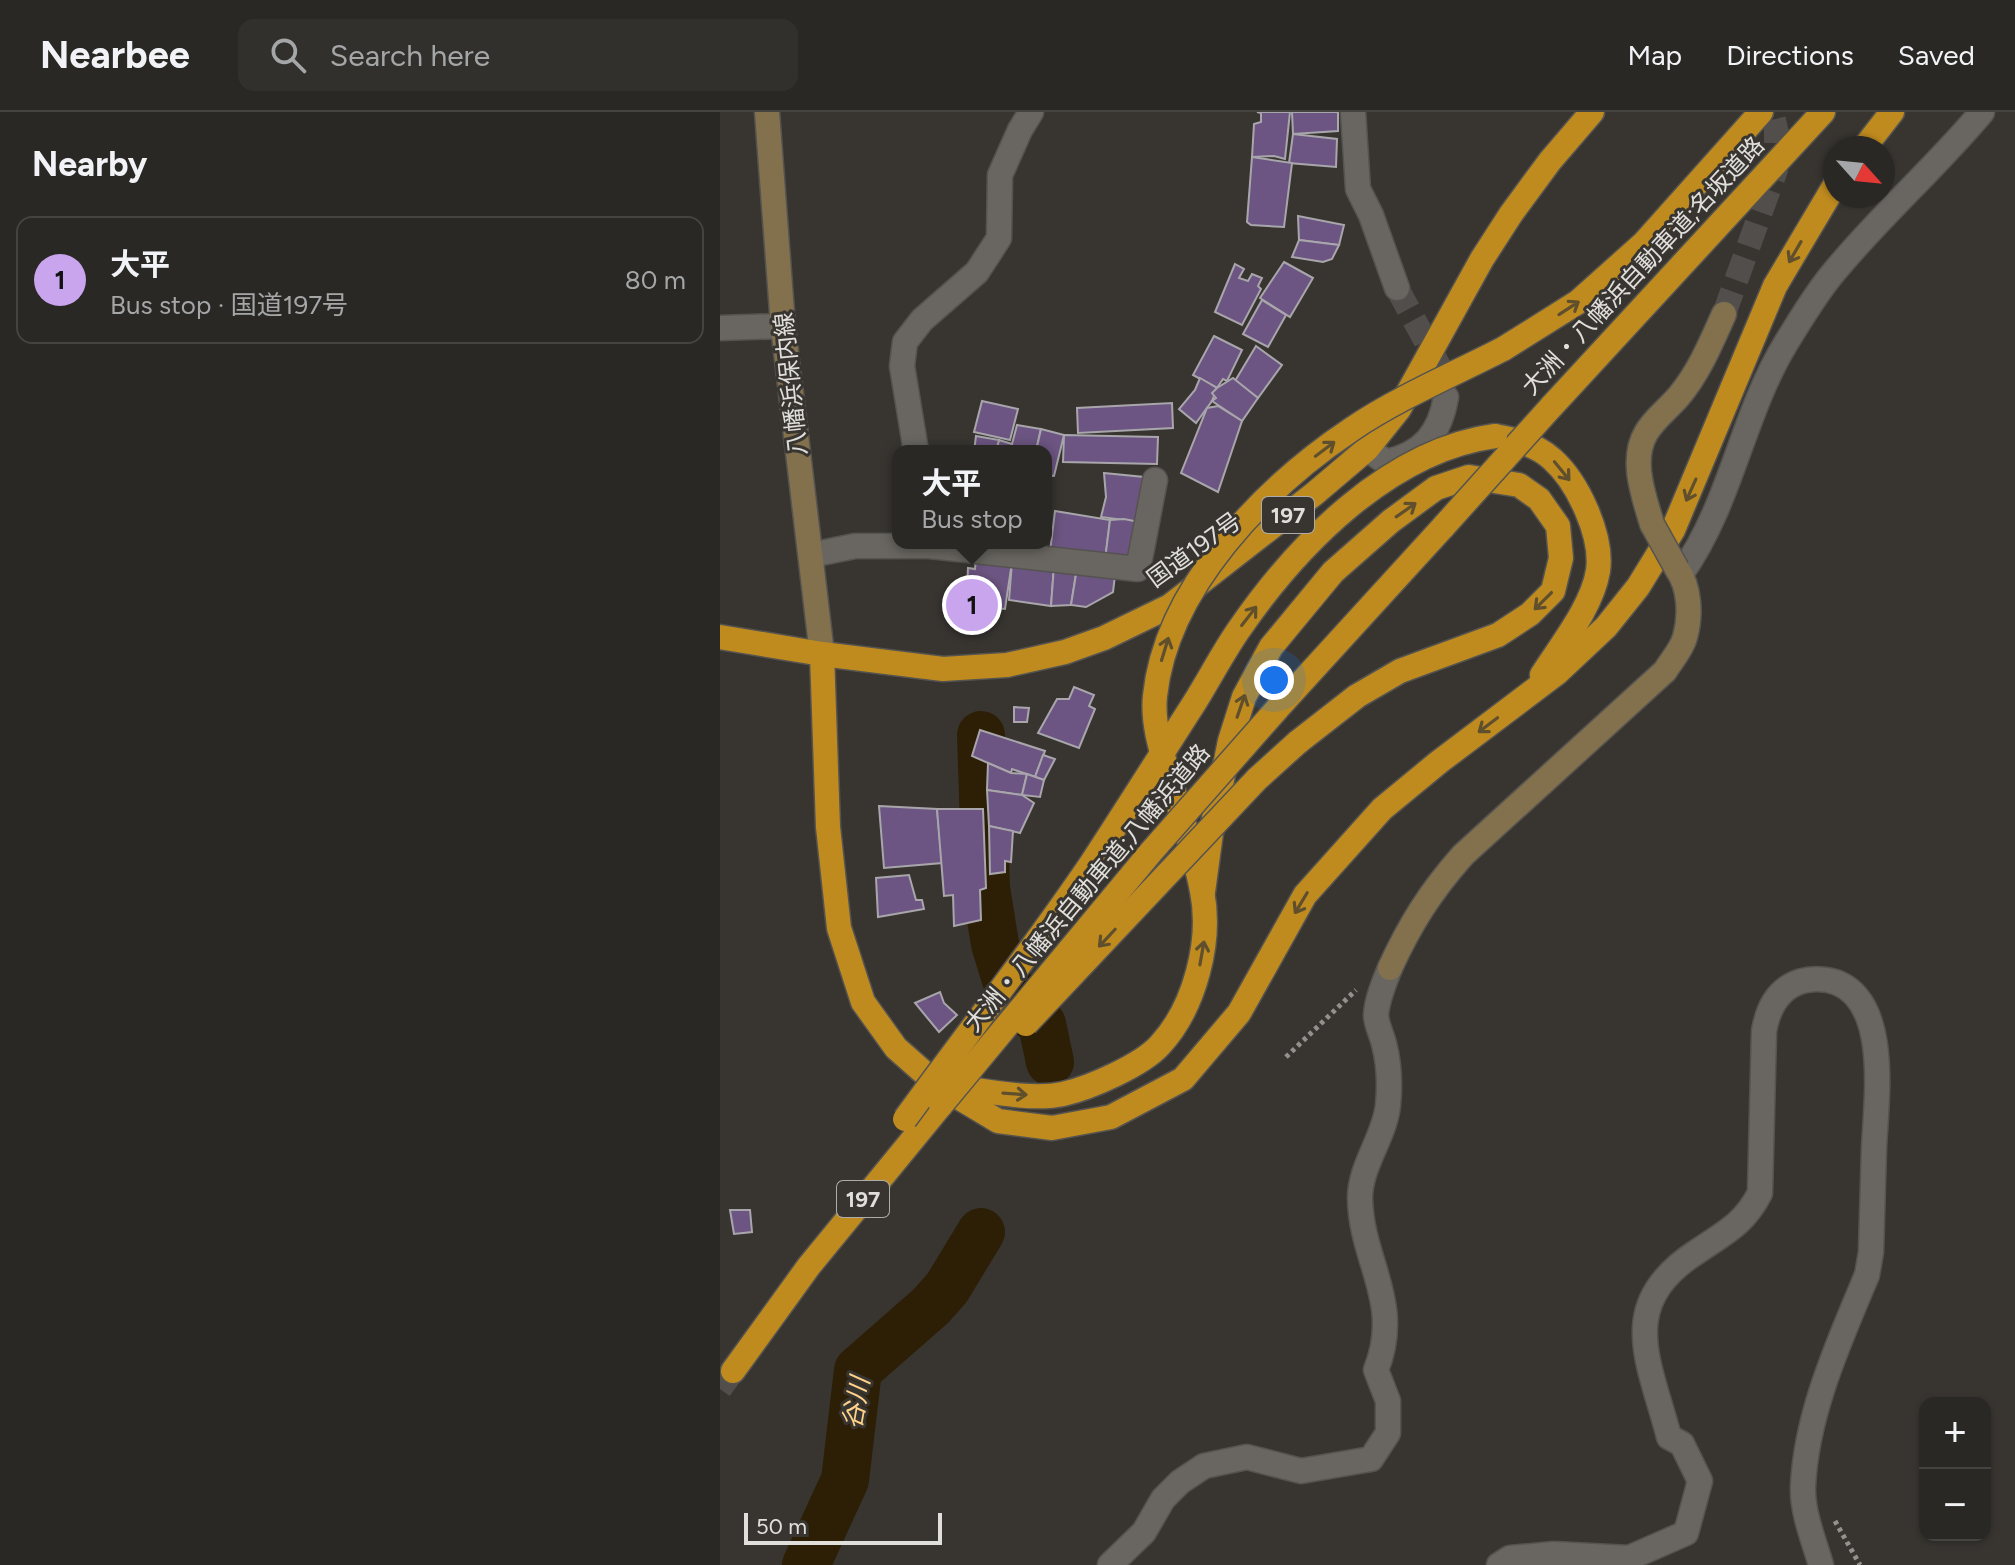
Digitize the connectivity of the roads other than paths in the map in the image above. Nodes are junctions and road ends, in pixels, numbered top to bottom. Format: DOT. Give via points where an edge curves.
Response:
graph roads {
  1 [pos="767,112"];
  2 [pos="1031,112"];
  3 [pos="1353,112"];
  4 [pos="1592,112"];
  5 [pos="1761,112"];
  6 [pos="1823,112"];
  7 [pos="1892,112"];
  8 [pos="1982,112"];
  9 [pos="1873,136"];
  10 [pos="1823,205"];
  11 [pos="1397,288"];
  12 [pos="1724,314"];
  13 [pos="783,326"];
  14 [pos="720,328"];
  15 [pos="1446,397"];
  16 [pos="915,445"];
  17 [pos="1500,447"];
  18 [pos="1367,449"];
  19 [pos="1155,480"];
  20 [pos="892,545"];
  21 [pos="972,549"];
  22 [pos="811,555"];
  23 [pos="1679,571"];
  24 [pos="720,637"];
  25 [pos="822,654"];
  26 [pos="1530,694"];
  27 [pos="1203,892"];
  28 [pos="939,1095"];
  29 [pos="911,1126"];
  30 [pos="733,1371"];
  31 [pos="1110,1565"];
  32 [pos="1499,1565"];
  33 [pos="1821,1565"];
  1 -- 13 [label="street, 八幡浜保内線"];
  2 -- 16 [label="street" via="1000,175 999,238 977,272 905,342 902,366"];
  3 -- 11 [label="street" via="1358,189"];
  4 -- 18 [label="highway, 国道197号 / 197" via="1511,214 1399,409"];
  27 -- 5 [label="highway, one-way, bridge" via="1158,741 1154,699 1164,645 1197,582 1248,517 1296,471 1353,428 1503,349 1578,302 1644,243"];
  6 -- 17 [label="highway, 大洲・八幡浜自動車道;名坂道路, bridge" via="1551,407"];
  7 -- 9 [label="highway"];
  8 -- 23 [label="street" via="1832,274 1785,345 1751,415 1717,509 1695,554"];
  10 -- 26 [label="highway, one-way" via="1775,286 1673,530 1606,627"];
  12 -- 23 [label="street, bridge" via="1699,368 1644,436 1639,455 1652,524"];
  13 -- 14 [label="street"];
  13 -- 22 [label="street, 八幡浜保内線"];
  15 -- 18 [label="street" via="1432,437 1406,458 1386,462"];
  17 -- 26 [label="highway, one-way" via="1515,439 1551,458 1574,485 1597,548 1598,572 1582,612"];
  17 -- 28 [label="highway, 大洲・八幡浜自動車道;八幡浜道路, bridge" via="1444,526"];
  29 -- 17 [label="highway, one-way, bridge" via="1089,865 1240,628 1282,573 1330,523 1430,453 1469,440"];
  18 -- 25 [label="highway, 国道197号 / 197" via="1170,606 1104,638 1007,665 943,669"];
  19 -- 21 [label="street" via="1138,569"];
  20 -- 22 [label="street"];
  22 -- 25 [label="street, 八幡浜保内線"];
  23 -- 31 [label="street" via="1690,608 1685,640 1665,671 1434,886 1406,933 1380,996 1376,1018 1389,1063 1388,1106 1360,1195 1387,1320 1376,1370 1388,1401 1388,1433 1371,1459 1301,1471 1247,1457 1204,1466 1163,1499 1144,1532"];
  24 -- 25 [label="highway, 197"];
  25 -- 28 [label="highway" via="828,827 839,928 863,1002"];
  26 -- 28 [label="highway, one-way" via="1382,809 1305,895 1239,1013 1183,1079 1111,1117 1052,1128 998,1121"];
  28 -- 27 [label="highway, one-way" via="1062,1095 1119,1074 1160,1046 1191,997 1204,949"];
  27 -- 28 [label="highway, one-way, bridge" via="1217,803 1230,741 1244,697 1271,647 1333,572 1436,488 1469,477 1519,485 1539,499 1558,526 1561,558 1553,591 1530,614 1498,635 1400,671 1357,696 1298,742 1257,779 1016,1035"];
  28 -- 29 [label="highway, 大洲・八幡浜自動車道;八幡浜道路"];
  29 -- 30 [label="highway"];
  32 -- 33 [label="street" via="1510,1558 1554,1554 1629,1558 1686,1533 1700,1481 1682,1444 1669,1437 1652,1382 1644,1348 1650,1303 1663,1279 1682,1261 1738,1226 1752,1208 1760,1193 1768,1010 1783,990 1803,980 1829,979 1848,987 1864,1007 1874,1036 1877,1071 1869,1264 1811,1423 1803,1487"];
}
